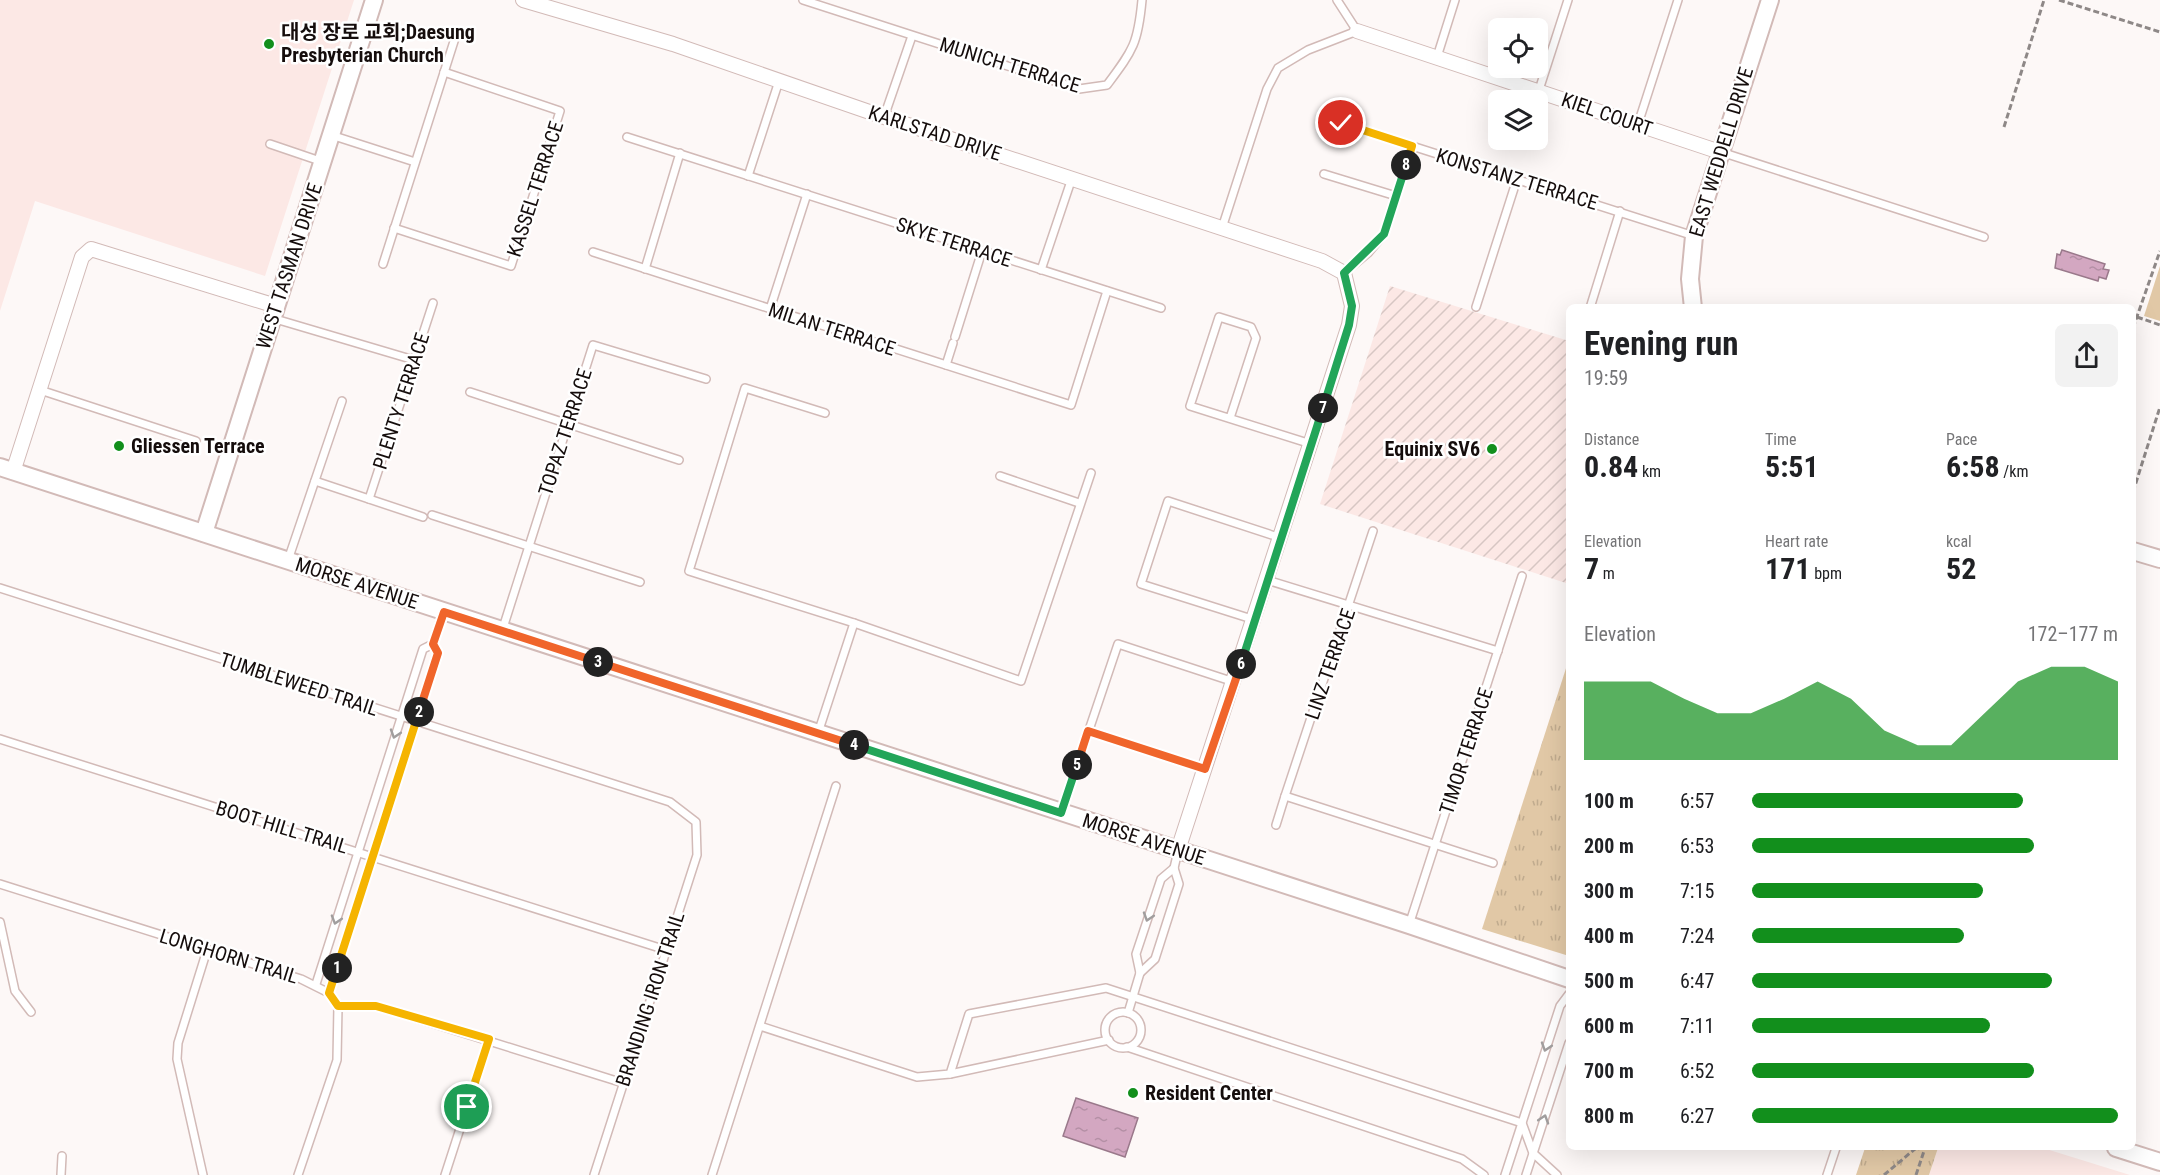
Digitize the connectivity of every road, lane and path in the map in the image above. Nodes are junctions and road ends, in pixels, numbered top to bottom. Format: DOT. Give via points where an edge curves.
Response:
graph roads {
  1 [pos="374,0"];
  2 [pos="523,0"];
  3 [pos="803,0"];
  4 [pos="1142,0"];
  5 [pos="1337,0"];
  6 [pos="1455,0"];
  7 [pos="1568,0"];
  8 [pos="1678,0"];
  9 [pos="1770,0"];
  10 [pos="2044,0"];
  11 [pos="2059,0"];
  12 [pos="1357,31"];
  13 [pos="2160,32"];
  14 [pos="456,35"];
  15 [pos="912,36"];
  16 [pos="1437,57"];
  17 [pos="444,72"];
  18 [pos="779,81"];
  19 [pos="1539,90"];
  20 [pos="1548,93"];
  21 [pos="884,117"];
  22 [pos="1341,123"];
  23 [pos="1638,124"];
  24 [pos="2004,127"];
  25 [pos="331,135"];
  26 [pos="627,137"];
  27 [pos="270,144"];
  28 [pos="1412,146"];
  29 [pos="1720,152"];
  30 [pos="680,153"];
  31 [pos="322,162"];
  32 [pos="415,162"];
  33 [pos="1324,174"];
  34 [pos="748,176"];
  35 [pos="1072,178"];
  36 [pos="1517,179"];
  37 [pos="807,194"];
  38 [pos="1396,196"];
  39 [pos="1620,211"];
  40 [pos="394,228"];
  41 [pos="1222,228"];
  42 [pos="1694,236"];
  43 [pos="1984,237"];
  44 [pos="982,250"];
  45 [pos="2160,251"];
  46 [pos="593,252"];
  47 [pos="383,264"];
  48 [pos="645,269"];
  49 [pos="1041,270"];
  50 [pos="1344,273"];
  51 [pos="1107,291"];
  52 [pos="433,303"];
  53 [pos="1591,304"];
  54 [pos="1692,304"];
  55 [pos="1476,307"];
  56 [pos="1161,308"];
  57 [pos="770,309"];
  58 [pos="274,312"];
  59 [pos="2137,317"];
  60 [pos="2160,325"];
  61 [pos="414,360"];
  62 [pos="946,365"];
  63 [pos="705,379"];
  64 [pos="40,390"];
  65 [pos="470,392"];
  66 [pos="342,401"];
  67 [pos="2160,407"];
  68 [pos="825,413"];
  69 [pos="1230,418"];
  70 [pos="568,424"];
  71 [pos="196,441"];
  72 [pos="1311,444"];
  73 [pos="680,460"];
  74 [pos="7,470"];
  75 [pos="1091,473"];
  76 [pos="1000,476"];
  77 [pos="315,481"];
  78 [pos="2136,483"];
  79 [pos="369,499"];
  80 [pos="1079,503"];
  81 [pos="432,515"];
  82 [pos="423,517"];
  83 [pos="1373,531"];
  84 [pos="204,533"];
  85 [pos="1281,538"];
  86 [pos="529,547"];
  87 [pos="2136,551"];
  88 [pos="2160,559"];
  89 [pos="288,560"];
  90 [pos="1522,576"];
  91 [pos="1267,580"];
  92 [pos="640,582"];
  93 [pos="0,588"];
  94 [pos="1350,605"];
  95 [pos="444,612"];
  96 [pos="1255,620"];
  97 [pos="854,623"];
  98 [pos="502,631"];
  99 [pos="433,644"];
  100 [pos="1498,651"];
  101 [pos="1235,682"];
  102 [pos="401,716"];
  103 [pos="417,721"];
  104 [pos="1088,731"];
  105 [pos="818,733"];
  106 [pos="0,739"];
  107 [pos="1165,756"];
  108 [pos="1205,769"];
  109 [pos="836,786"];
  110 [pos="1285,796"];
  111 [pos="1061,813"];
  112 [pos="696,822"];
  113 [pos="1276,825"];
  114 [pos="1436,844"];
  115 [pos="1178,850"];
  116 [pos="357,851"];
  117 [pos="374,855"];
  118 [pos="1493,863"];
  119 [pos="1174,868"];
  120 [pos="0,884"];
  121 [pos="0,922"];
  122 [pos="1409,925"];
  123 [pos="207,950"];
  124 [pos="666,950"];
  125 [pos="1140,973"];
  126 [pos="1566,978"];
  127 [pos="316,984"];
  128 [pos="329,993"];
  129 [pos="1134,996"];
  130 [pos="1566,998"];
  131 [pos="338,1006"];
  132 [pos="32,1012"];
  133 [pos="1128,1013"];
  134 [pos="760,1026"];
  135 [pos="489,1039"];
  136 [pos="1109,1040"];
  137 [pos="1127,1047"];
  138 [pos="1566,1052"];
  139 [pos="950,1074"];
  140 [pos="623,1083"];
  141 [pos="1522,1123"];
  142 [pos="1835,1150"];
  143 [pos="1914,1150"];
  144 [pos="1924,1150"];
  145 [pos="2122,1150"];
  146 [pos="1533,1153"];
  147 [pos="62,1156"];
  148 [pos="2160,1162"];
  149 [pos="61,1175"];
  150 [pos="203,1175"];
  151 [pos="298,1175"];
  152 [pos="445,1175"];
  153 [pos="594,1175"];
  154 [pos="712,1175"];
  155 [pos="1485,1175"];
  156 [pos="1504,1175"];
  157 [pos="1526,1175"];
  158 [pos="1557,1175"];
  159 [pos="1827,1175"];
  160 [pos="1884,1175"];
  161 [pos="1916,1175"];
  1 -- 25 [label="street, WEST TASMAN DRIVE"];
  2 -- 18 [label="street, KARLSTAD DRIVE" via="673,44"];
  3 -- 15 [label="lane, MUNICH TERRACE"];
  4 -- 15 [label="lane, MUNICH TERRACE" via="1138,36 1107,86 1080,90"];
  5 -- 12 [label="lane"];
  6 -- 16 [label="lane"];
  7 -- 19 [label="lane"];
  8 -- 23 [label="lane"];
  9 -- 29 [label="street, EAST WEDDELL DRIVE"];
  10 -- 24 [label="path"];
  11 -- 13 [label="path"];
  12 -- 16 [label="street, KIEL COURT"];
  12 -- 41 [label="lane" via="1278,68 1267,89"];
  14 -- 17 [label="lane"];
  15 -- 21 [label="lane, MUNICH TERRACE"];
  16 -- 19 [label="street, KIEL COURT"];
  17 -- 32 [label="lane"];
  17 -- 40 [label="lane, KASSEL TERRACE" via="560,111 511,266"];
  18 -- 21 [label="street, KARLSTAD DRIVE"];
  18 -- 34 [label="lane"];
  20 -- 23 [label="street, KIEL COURT"];
  21 -- 35 [label="street, KARLSTAD DRIVE"];
  22 -- 28 [label="lane"];
  23 -- 29 [label="street, KIEL COURT"];
  25 -- 31 [label="street, WEST TASMAN DRIVE"];
  25 -- 32 [label="lane"];
  26 -- 30 [label="lane, SKYE TERRACE"];
  27 -- 31 [label="lane"];
  28 -- 36 [label="lane, KONSTANZ TERRACE"];
  28 -- 38 [label="lane, KONSTANZ TERRACE"];
  29 -- 42 [label="street, EAST WEDDELL DRIVE"];
  29 -- 43 [label="lane"];
  30 -- 34 [label="lane, SKYE TERRACE"];
  30 -- 48 [label="lane"];
  31 -- 58 [label="street, WEST TASMAN DRIVE"];
  32 -- 40 [label="lane"];
  33 -- 38 [label="lane"];
  34 -- 37 [label="lane, SKYE TERRACE"];
  35 -- 41 [label="street, KARLSTAD DRIVE"];
  35 -- 49 [label="lane"];
  36 -- 39 [label="lane, KONSTANZ TERRACE"];
  36 -- 55 [label="lane"];
  37 -- 44 [label="lane, SKYE TERRACE"];
  37 -- 57 [label="lane"];
  38 -- 50 [label="lane, KONSTANZ TERRACE" via="1384,234"];
  39 -- 42 [label="lane, KONSTANZ TERRACE"];
  39 -- 53 [label="lane"];
  40 -- 47 [label="lane"];
  41 -- 50 [label="street, KARLSTAD DRIVE" via="1322,261"];
  42 -- 54 [label="street, EAST WEDDELL DRIVE" via="1689,279"];
  44 -- 49 [label="lane, SKYE TERRACE"];
  44 -- 62 [label="lane"];
  45 -- 59 [label="path"];
  46 -- 48 [label="lane, MILAN TERRACE"];
  48 -- 57 [label="lane, MILAN TERRACE"];
  49 -- 51 [label="lane, SKYE TERRACE"];
  50 -- 72 [label="street" via="1352,306 1349,325"];
  51 -- 56 [label="lane, SKYE TERRACE"];
  51 -- 62 [label="lane, MILAN TERRACE" via="1071,405"];
  52 -- 61 [label="lane, PLENTY TERRACE"];
  57 -- 62 [label="lane, MILAN TERRACE"];
  58 -- 61 [label="lane"];
  58 -- 64 [label="street" via="91,249 82,257"];
  58 -- 84 [label="street, WEST TASMAN DRIVE"];
  59 -- 60 [label="path"];
  61 -- 79 [label="lane, PLENTY TERRACE"];
  63 -- 70 [label="lane, TOPAZ TERRACE" via="593,345"];
  64 -- 71 [label="lane"];
  64 -- 74 [label="street"];
  65 -- 70 [label="lane"];
  66 -- 77 [label="lane"];
  67 -- 78 [label="path"];
  68 -- 97 [label="lane" via="745,388 688,571"];
  69 -- 69 [label="lane" via="1256,338 1251,327 1219,317 1190,406"];
  69 -- 72 [label="lane"];
  70 -- 73 [label="lane"];
  70 -- 86 [label="lane, TOPAZ TERRACE"];
  72 -- 85 [label="street"];
  74 -- 84 [label="street, MORSE AVENUE"];
  75 -- 80 [label="lane"];
  76 -- 80 [label="lane"];
  77 -- 79 [label="lane"];
  77 -- 89 [label="lane"];
  79 -- 82 [label="lane"];
  80 -- 97 [label="lane" via="1021,681"];
  81 -- 86 [label="lane"];
  83 -- 94 [label="lane, LINZ TERRACE"];
  84 -- 89 [label="street, MORSE AVENUE"];
  85 -- 91 [label="street"];
  85 -- 96 [label="lane" via="1168,501 1148,563 1142,584"];
  86 -- 92 [label="lane"];
  86 -- 98 [label="lane, TOPAZ TERRACE"];
  87 -- 88 [label="street"];
  89 -- 95 [label="street, MORSE AVENUE"];
  90 -- 100 [label="lane, TIMOR TERRACE"];
  91 -- 94 [label="lane"];
  91 -- 96 [label="street"];
  93 -- 102 [label="lane, TUMBLEWEED TRAIL"];
  94 -- 100 [label="lane"];
  94 -- 110 [label="lane, LINZ TERRACE"];
  95 -- 98 [label="street, MORSE AVENUE"];
  95 -- 99 [label="lane"];
  96 -- 101 [label="street"];
  97 -- 105 [label="lane"];
  98 -- 105 [label="street, MORSE AVENUE"];
  99 -- 102 [label="lane" via="423,649"];
  99 -- 103 [label="lane" via="438,653"];
  100 -- 114 [label="lane, TIMOR TERRACE"];
  101 -- 104 [label="lane" via="1118,644"];
  101 -- 108 [label="street"];
  102 -- 103 [label="lane, TUMBLEWEED TRAIL"];
  102 -- 116 [label="lane, one-way"];
  103 -- 112 [label="lane, TUMBLEWEED TRAIL" via="670,802"];
  103 -- 117 [label="lane"];
  104 -- 107 [label="lane"];
  104 -- 111 [label="lane"];
  105 -- 111 [label="street, MORSE AVENUE"];
  106 -- 116 [label="lane, BOOT HILL TRAIL"];
  107 -- 108 [label="path"];
  108 -- 115 [label="street"];
  109 -- 134 [label="lane"];
  110 -- 113 [label="lane, LINZ TERRACE"];
  110 -- 114 [label="lane"];
  111 -- 115 [label="street, MORSE AVENUE"];
  112 -- 124 [label="lane, BRANDING IRON TRAIL" via="697,855"];
  114 -- 118 [label="lane"];
  114 -- 122 [label="lane, TIMOR TERRACE"];
  115 -- 119 [label="lane"];
  115 -- 122 [label="street, MORSE AVENUE"];
  116 -- 117 [label="lane, BOOT HILL TRAIL"];
  116 -- 127 [label="lane, one-way"];
  117 -- 124 [label="lane, BOOT HILL TRAIL"];
  117 -- 128 [label="lane"];
  119 -- 125 [label="lane, one-way" via="1161,879 1136,954"];
  119 -- 125 [label="lane" via="1179,884 1155,959"];
  120 -- 123 [label="lane, LONGHORN TRAIL"];
  121 -- 132 [label="lane" via="15,992"];
  122 -- 126 [label="street, MORSE AVENUE"];
  123 -- 127 [label="lane, LONGHORN TRAIL"];
  123 -- 150 [label="lane" via="178,1043 177,1059"];
  124 -- 140 [label="lane, BRANDING IRON TRAIL"];
  125 -- 129 [label="lane"];
  127 -- 128 [label="lane, LONGHORN TRAIL"];
  128 -- 131 [label="lane, LONGHORN TRAIL"];
  129 -- 133 [label="lane"];
  129 -- 139 [label="lane" via="1106,988 969,1014"];
  129 -- 141 [label="lane"];
  130 -- 141 [label="lane, one-way" via="1560,1006"];
  131 -- 135 [label="lane" via="376,1006"];
  131 -- 151 [label="lane" via="337,1060"];
  133 -- 136 [label="lane" via="1116,1014 1107,1023"];
  133 -- 137 [label="lane" via="1138,1020 1141,1030 1137,1041"];
  134 -- 139 [label="lane" via="917,1077"];
  134 -- 154 [label="lane"];
  135 -- 140 [label="lane"];
  135 -- 152 [label="lane"];
  136 -- 137 [label="lane" via="1118,1047"];
  136 -- 139 [label="lane"];
  137 -- 155 [label="lane" via="1462,1159"];
  146 -- 138 [label="lane, one-way"];
  140 -- 153 [label="lane, BRANDING IRON TRAIL"];
  141 -- 146 [label="lane"];
  141 -- 156 [label="lane"];
  142 -- 159 [label="lane"];
  143 -- 160 [label="path"];
  144 -- 161 [label="path"];
  145 -- 148 [label="street"];
  146 -- 157 [label="lane"];
  146 -- 158 [label="lane"];
  147 -- 149 [label="lane"];
}
